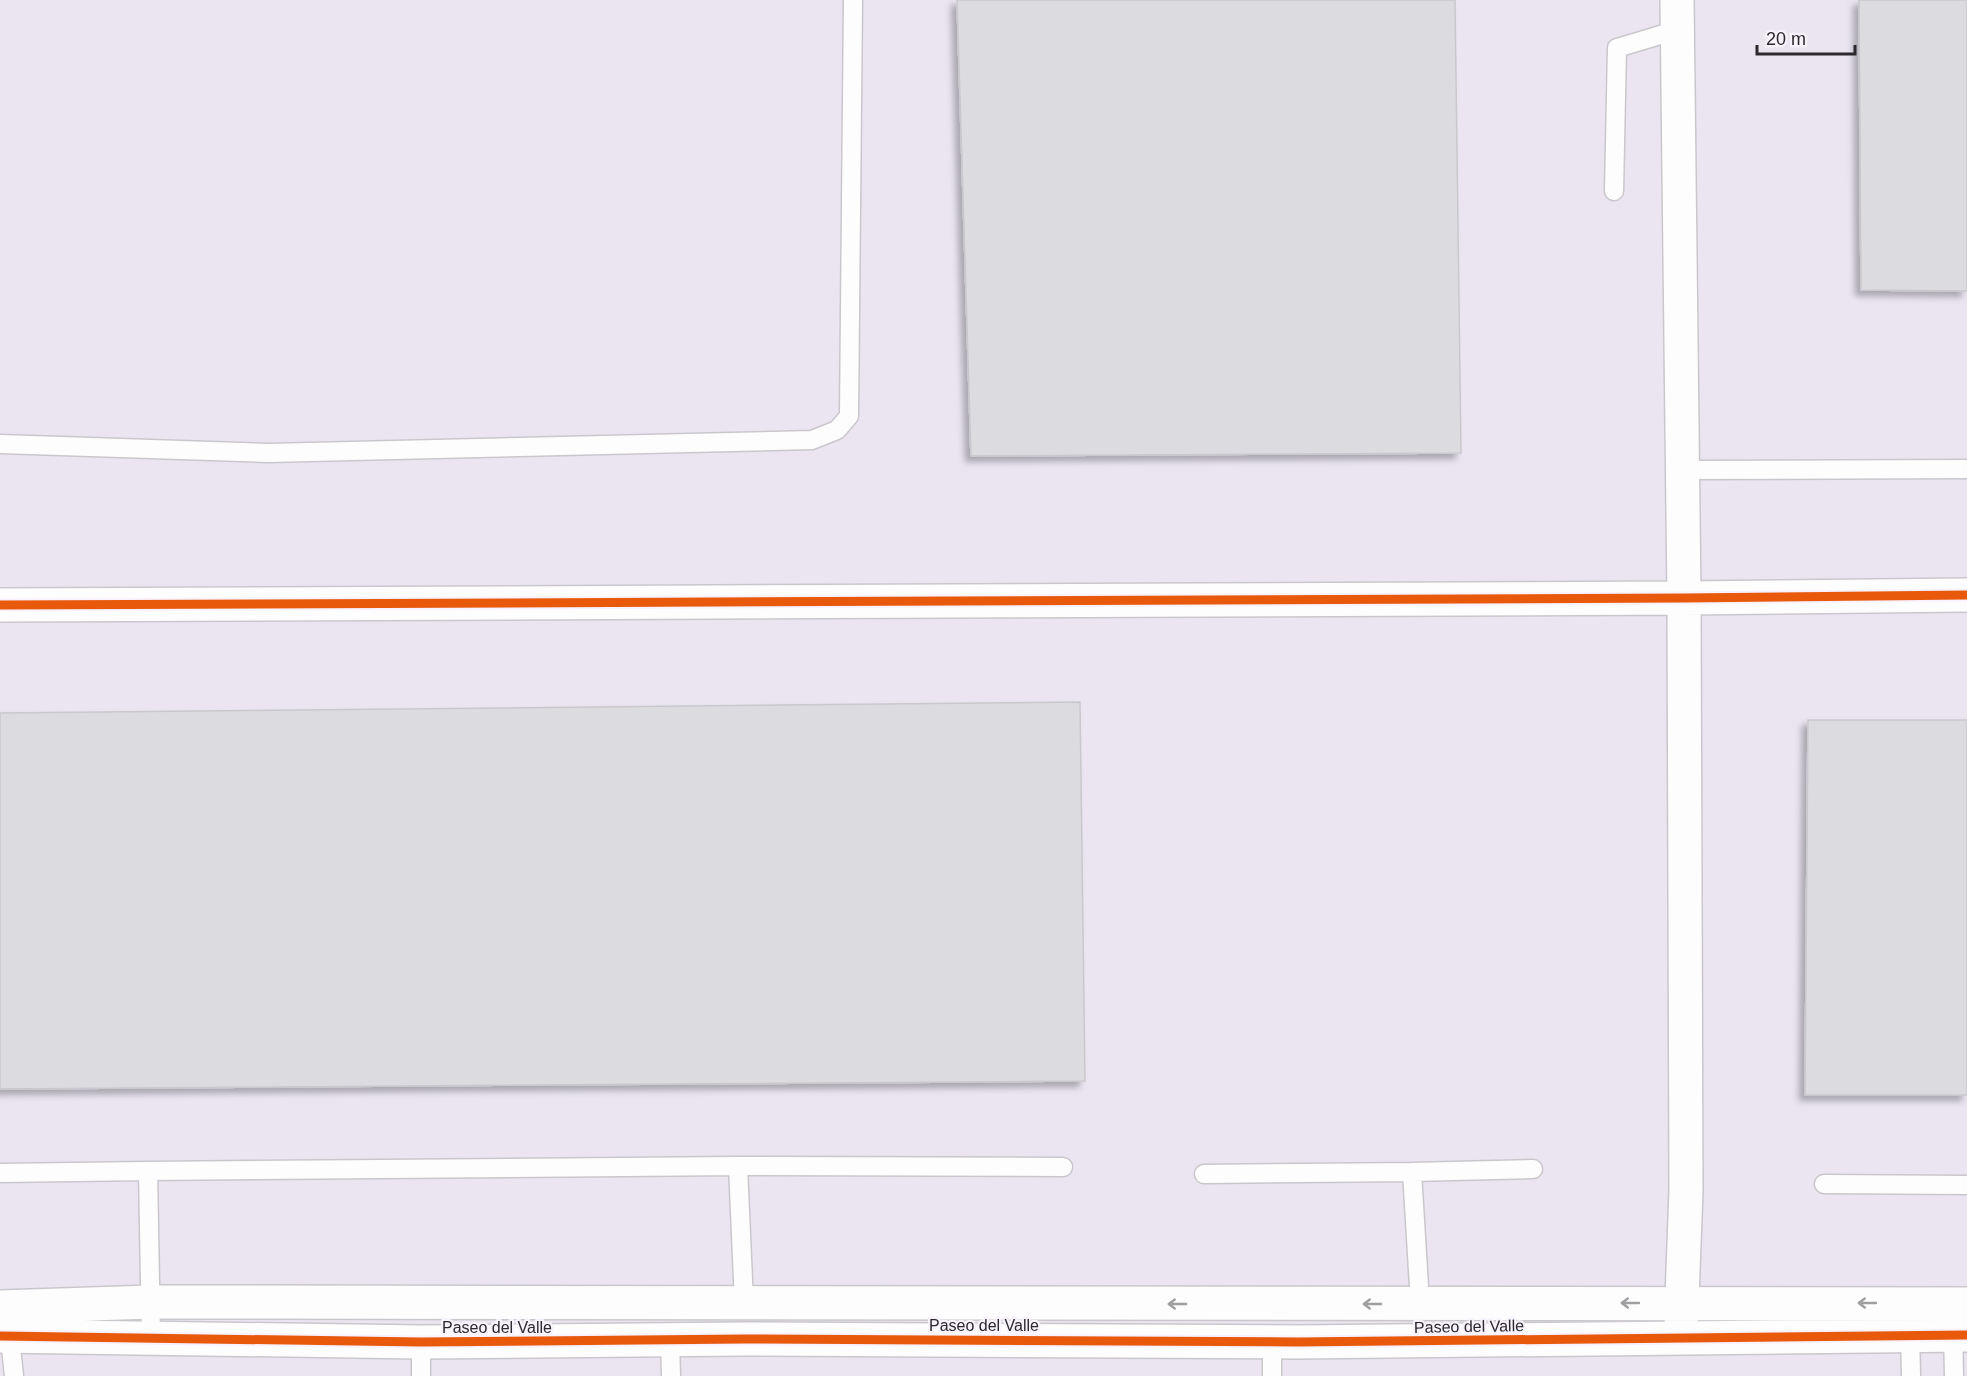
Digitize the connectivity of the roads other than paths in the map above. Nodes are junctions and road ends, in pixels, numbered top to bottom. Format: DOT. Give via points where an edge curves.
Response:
graph roads {
  1 [pos="853,0"];
  2 [pos="1677,15"];
  3 [pos="1614,191"];
  4 [pos="0,444"];
  5 [pos="1967,469"];
  6 [pos="1682,470"];
  7 [pos="1967,595"];
  8 [pos="1684,598"];
  9 [pos="0,605"];
  10 [pos="738,1166"];
  11 [pos="1063,1167"];
  12 [pos="1533,1169"];
  13 [pos="148,1171"];
  14 [pos="1412,1172"];
  15 [pos="0,1173"];
  16 [pos="1204,1174"];
  17 [pos="1824,1184"];
  18 [pos="1967,1185"];
  19 [pos="151,1302"];
  20 [pos="744,1303"];
  21 [pos="1420,1303"];
  22 [pos="1681,1303"];
  23 [pos="1910,1304"];
  24 [pos="1960,1319"];
  25 [pos="4,1321"];
  26 [pos="1911,1336"];
  27 [pos="151,1337"];
  28 [pos="1681,1339"];
  29 [pos="670,1340"];
  30 [pos="421,1342"];
  31 [pos="1272,1342"];
  32 [pos="14,1376"];
  33 [pos="421,1376"];
  34 [pos="671,1376"];
  35 [pos="1272,1376"];
  36 [pos="1911,1376"];
  37 [pos="1954,1376"];
  1 -- 4 [label="lane" via="849,416 837,430 812,440 268,453"];
  2 -- 3 [label="lane" via="1617,48"];
  2 -- 6 [label="street"];
  5 -- 6 [label="lane"];
  6 -- 8 [label="street"];
  7 -- 8 [label="street"];
  8 -- 9 [label="street"];
  8 -- 22 [label="street" via="1686,1191"];
  10 -- 11 [label="lane"];
  10 -- 13 [label="lane"];
  10 -- 20 [label="lane"];
  12 -- 14 [label="lane"];
  13 -- 15 [label="lane"];
  13 -- 19 [label="lane"];
  14 -- 16 [label="lane"];
  14 -- 21 [label="lane"];
  17 -- 18 [label="lane"];
  19 -- 20 [label="street, Paseo del Valle"];
  19 -- 25 [label="street, Paseo del Valle"];
  19 -- 27 [label="lane"];
  21 -- 20 [label="street, Paseo del Valle, one-way"];
  22 -- 21 [label="street, Paseo del Valle, one-way"];
  23 -- 22 [label="street, Paseo del Valle, one-way"];
  22 -- 28 [label="street"];
  23 -- 24 [label="street, Paseo del Valle"];
  23 -- 26 [label="lane"];
  24 -- 26 [label="street, Paseo del Valle"];
  24 -- 37 [label="lane"];
  25 -- 27 [label="street, Paseo del Valle"];
  25 -- 32 [label="lane"];
  26 -- 28 [label="street, Paseo del Valle"];
  26 -- 36 [label="lane"];
  27 -- 30 [label="street, Paseo del Valle"];
  28 -- 31 [label="street, Paseo del Valle"];
  29 -- 30 [label="street, Paseo del Valle"];
  29 -- 31 [label="street, Paseo del Valle"];
  29 -- 34 [label="lane"];
  30 -- 33 [label="lane"];
  31 -- 35 [label="lane"];
}
